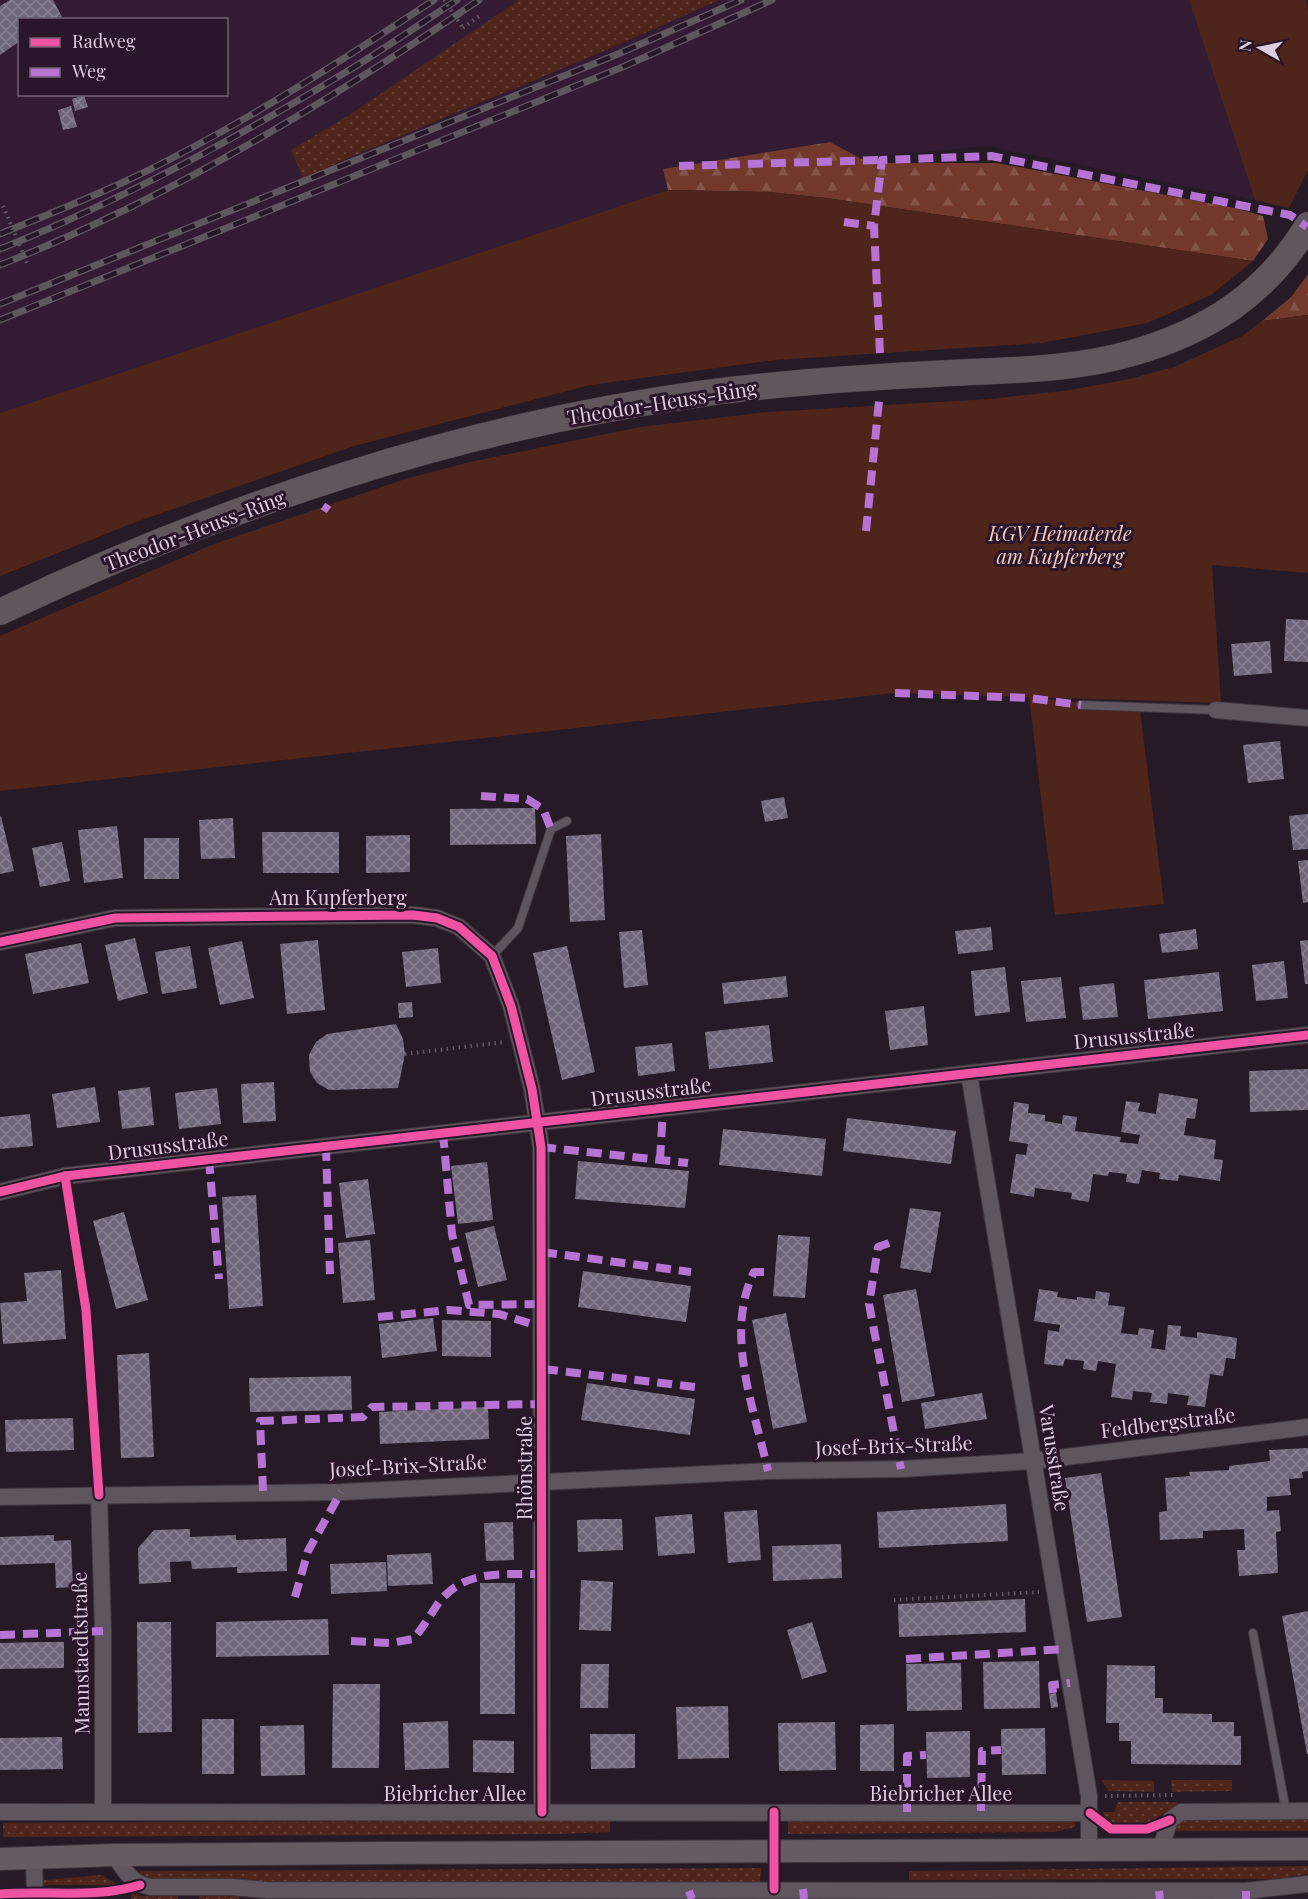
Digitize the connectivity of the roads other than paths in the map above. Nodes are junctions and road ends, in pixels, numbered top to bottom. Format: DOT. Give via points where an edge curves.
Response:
graph roads {
  1 [pos="1308,225"];
  2 [pos="0,612"];
  3 [pos="1081,705"];
  4 [pos="1216,710"];
  5 [pos="1308,718"];
  6 [pos="567,821"];
  7 [pos="0,942"];
  8 [pos="492,956"];
  9 [pos="1308,1035"];
  10 [pos="969,1074"];
  11 [pos="537,1124"];
  12 [pos="0,1192"];
  13 [pos="1308,1427"];
  14 [pos="1034,1461"];
  15 [pos="543,1480"];
  16 [pos="99,1495"];
  17 [pos="0,1497"];
  18 [pos="1253,1633"];
  19 [pos="103,1810"];
  20 [pos="1286,1811"];
  21 [pos="1308,1811"];
  22 [pos="0,1812"];
  23 [pos="543,1812"];
  24 [pos="1090,1813"];
  25 [pos="1308,1849"];
  26 [pos="1089,1850"];
  27 [pos="1160,1850"];
  28 [pos="114,1855"];
  29 [pos="34,1858"];
  30 [pos="0,1859"];
  31 [pos="1308,1884"];
  32 [pos="266,1894"];
  33 [pos="560,1894"];
  34 [pos="997,1894"];
  35 [pos="35,1899"];
  1 -- 2 [label="main road, Theodor-Heuss-Ring" via="1276,271 1230,309 1182,335 1131,353 1078,365 884,376 708,392 568,417 404,459 246,509"];
  3 -- 4 [label="lane"];
  4 -- 5 [label="street"];
  6 -- 8 [label="lane" via="551,829 518,928"];
  7 -- 8 [label="street, Am Kupferberg" via="115,918 413,915 437,918 459,927"];
  8 -- 11 [label="street, Am Kupferberg" via="511,1006"];
  9 -- 10 [label="street, Drususstraße"];
  10 -- 11 [label="street, Drususstraße"];
  10 -- 14 [label="street, Varusstraße"];
  11 -- 12 [label="street, Drususstraße" via="65,1176"];
  11 -- 15 [label="street, Rhönstraße" via="541,1147"];
  13 -- 14 [label="street, Feldbergstraße"];
  14 -- 15 [label="street, Josef-Brix-Straße"];
  14 -- 24 [label="street, Varusstraße"];
  15 -- 16 [label="street, Josef-Brix-Straße" via="341,1492"];
  15 -- 23 [label="street, Rhönstraße"];
  16 -- 17 [label="street, Josef-Brix-Straße"];
  16 -- 19 [label="street, Mannstaedtstraße" via="104,1630"];
  18 -- 20 [label="lane"];
  19 -- 22 [label="street, Biebricher Allee"];
  19 -- 23 [label="street, Biebricher Allee"];
  20 -- 21 [label="street"];
  20 -- 27 [label="street" via="1181,1812 1170,1820"];
  23 -- 24 [label="street, Biebricher Allee"];
  24 -- 26 [label="street, Varusstraße"];
  25 -- 27 [label="main road"];
  26 -- 27 [label="main road"];
  26 -- 28 [label="main road"];
  28 -- 29 [label="main road"];
  28 -- 32 [label="street" via="140,1885"];
  29 -- 30 [label="main road"];
  29 -- 35 [label="street"];
  31 -- 34 [label="street" via="1246,1891"];
  32 -- 33 [label="street"];
  33 -- 34 [label="street"];
}
